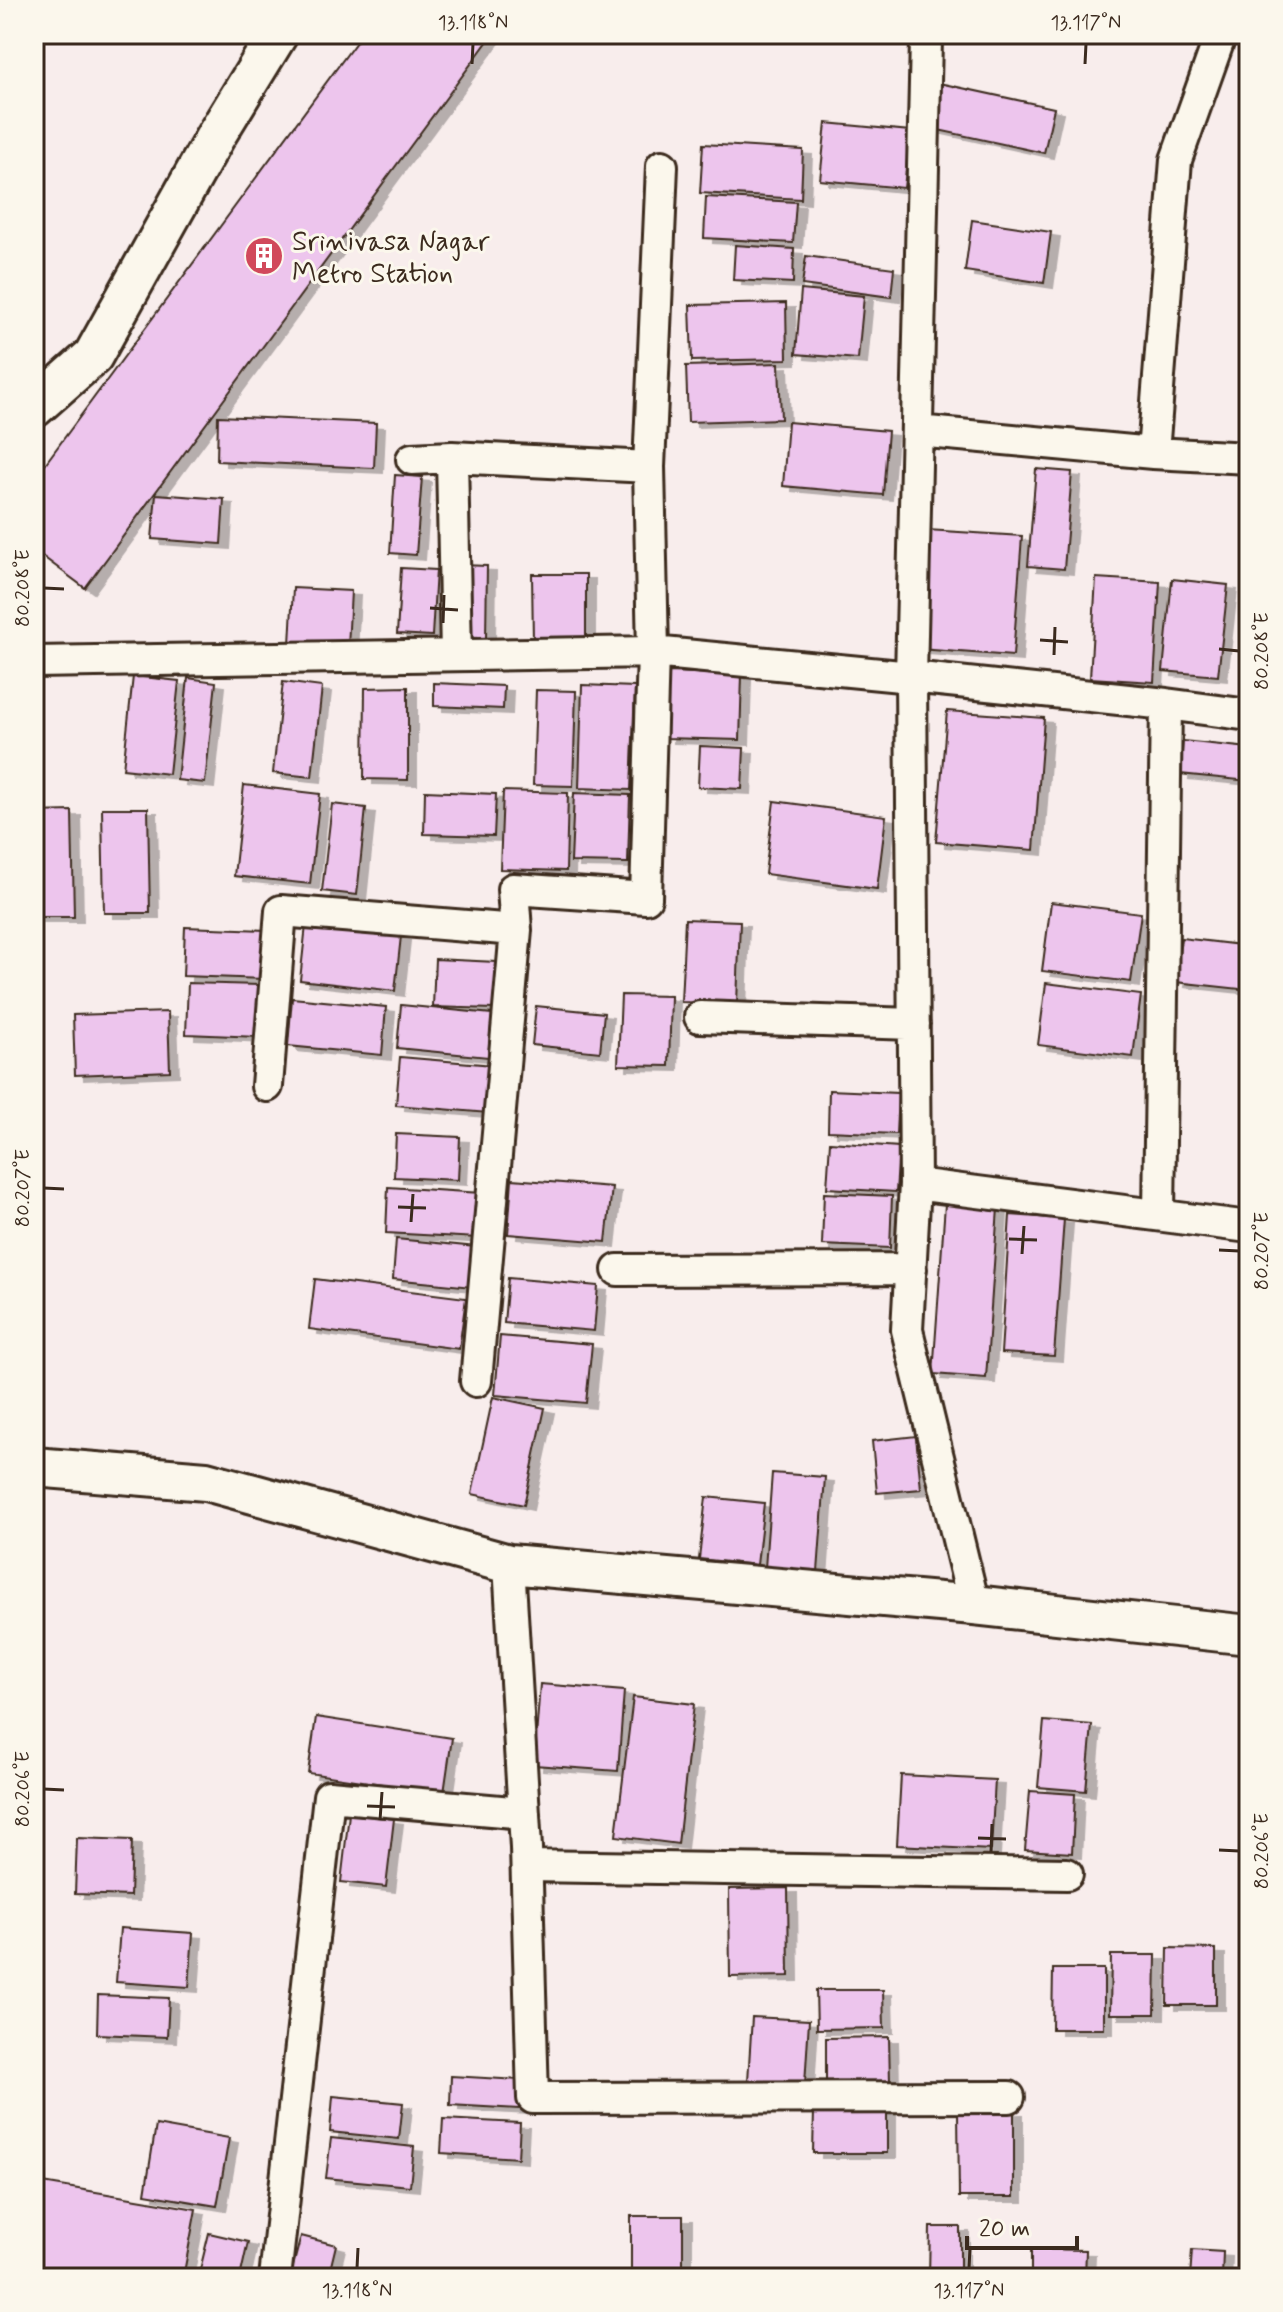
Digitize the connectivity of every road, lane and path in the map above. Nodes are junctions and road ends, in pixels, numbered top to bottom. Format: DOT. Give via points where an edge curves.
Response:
graph roads {
  1 [pos="278,34"];
  2 [pos="928,34"];
  3 [pos="1221,34"];
  4 [pos="662,166"];
  5 [pos="34,408"];
  6 [pos="917,431"];
  7 [pos="1153,453"];
  8 [pos="452,457"];
  9 [pos="1249,458"];
  10 [pos="412,459"];
  11 [pos="649,467"];
  12 [pos="653,652"];
  13 [pos="456,655"];
  14 [pos="34,662"];
  15 [pos="911,677"];
  16 [pos="1166,704"];
  17 [pos="1249,715"];
  18 [pos="516,930"];
  19 [pos="700,1017"];
  20 [pos="914,1024"];
  21 [pos="267,1086"];
  22 [pos="915,1184"];
  23 [pos="1159,1214"];
  24 [pos="1249,1227"];
  25 [pos="911,1269"];
  26 [pos="618,1270"];
  27 [pos="476,1381"];
  28 [pos="34,1467"];
  29 [pos="509,1564"];
  30 [pos="974,1605"];
  31 [pos="1249,1635"];
  32 [pos="524,1813"];
  33 [pos="527,1866"];
  34 [pos="1067,1874"];
  35 [pos="1009,2097"];
  36 [pos="275,2278"];
  1 -- 5 [label="street" via="93,356"];
  2 -- 6 [label="street"];
  3 -- 7 [label="street" via="1176,160"];
  4 -- 11 [label="street"];
  6 -- 7 [label="street"];
  6 -- 15 [label="street"];
  7 -- 9 [label="street"];
  8 -- 10 [label="street"];
  8 -- 11 [label="street"];
  8 -- 13 [label="street"];
  11 -- 12 [label="street"];
  12 -- 13 [label="street"];
  12 -- 15 [label="street"];
  12 -- 18 [label="street" via="646,898 513,889"];
  13 -- 14 [label="street"];
  15 -- 16 [label="street"];
  15 -- 20 [label="street"];
  16 -- 17 [label="street"];
  16 -- 23 [label="street"];
  18 -- 21 [label="street" via="281,911"];
  18 -- 27 [label="street"];
  19 -- 20 [label="street"];
  20 -- 22 [label="street"];
  22 -- 23 [label="street"];
  22 -- 25 [label="street"];
  23 -- 24 [label="street"];
  25 -- 26 [label="street"];
  25 -- 30 [label="street" via="907,1330"];
  28 -- 29 [label="street" via="206,1481"];
  29 -- 30 [label="street"];
  29 -- 32 [label="street"];
  30 -- 31 [label="street"];
  32 -- 33 [label="street"];
  32 -- 36 [label="street" via="329,1796"];
  33 -- 34 [label="street"];
  33 -- 35 [label="street" via="533,2098"];
}
